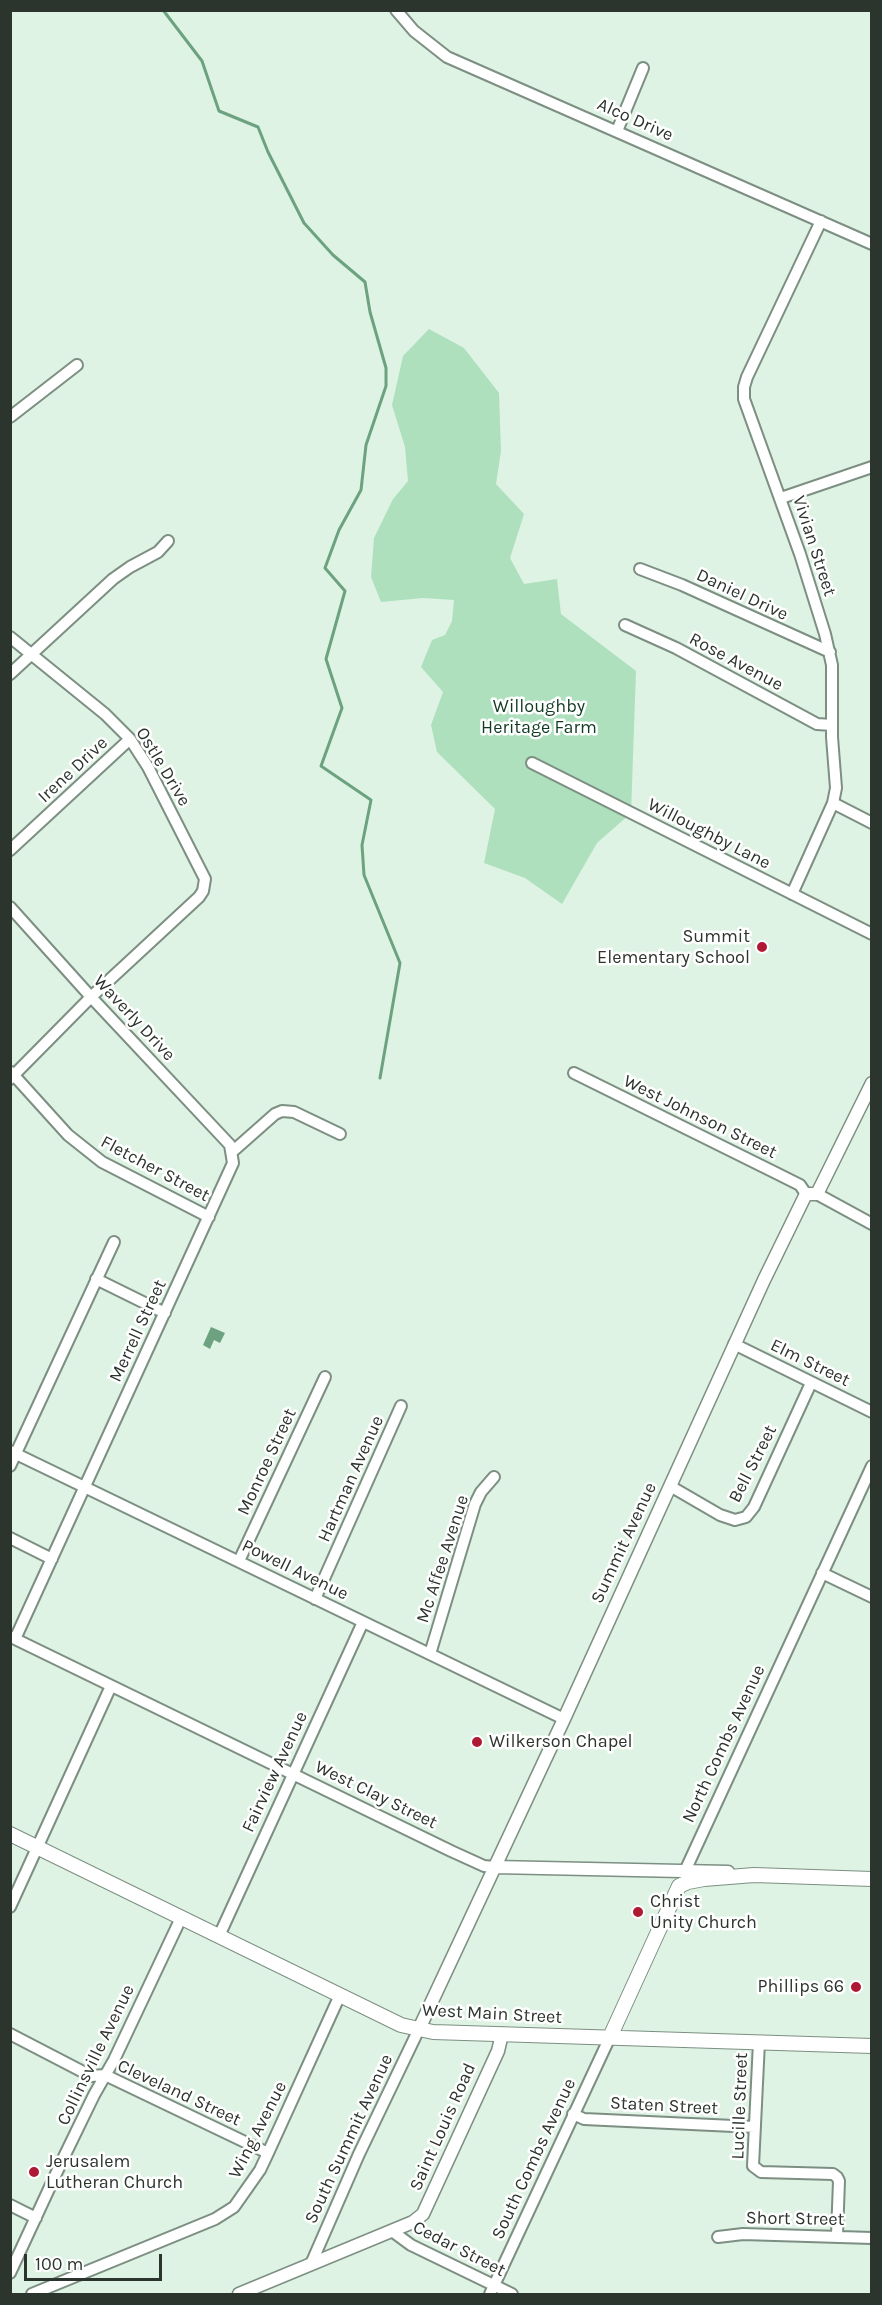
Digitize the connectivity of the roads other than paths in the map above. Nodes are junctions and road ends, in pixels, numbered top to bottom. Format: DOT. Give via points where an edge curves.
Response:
graph roads {
  1 [pos="396,10"];
  2 [pos="643,68"];
  3 [pos="617,131"];
  4 [pos="821,221"];
  5 [pos="872,244"];
  6 [pos="77,365"];
  7 [pos="10,417"];
  8 [pos="872,467"];
  9 [pos="781,498"];
  10 [pos="168,541"];
  11 [pos="640,569"];
  12 [pos="625,625"];
  13 [pos="10,637"];
  14 [pos="830,652"];
  15 [pos="32,654"];
  16 [pos="10,674"];
  17 [pos="832,725"];
  18 [pos="130,739"];
  19 [pos="532,763"];
  20 [pos="833,803"];
  21 [pos="872,823"];
  22 [pos="10,850"];
  23 [pos="792,894"];
  24 [pos="10,907"];
  25 [pos="872,934"];
  26 [pos="91,997"];
  27 [pos="574,1073"];
  28 [pos="12,1075"];
  29 [pos="872,1083"];
  30 [pos="340,1134"];
  31 [pos="232,1152"];
  32 [pos="811,1194"];
  33 [pos="209,1217"];
  34 [pos="872,1224"];
  35 [pos="114,1242"];
  36 [pos="96,1279"];
  37 [pos="165,1313"];
  38 [pos="734,1344"];
  39 [pos="325,1377"];
  40 [pos="811,1383"];
  41 [pos="401,1406"];
  42 [pos="872,1412"];
  43 [pos="13,1453"];
  44 [pos="10,1466"];
  45 [pos="872,1466"];
  46 [pos="494,1477"];
  47 [pos="670,1485"];
  48 [pos="85,1487"];
  49 [pos="10,1538"];
  50 [pos="52,1559"];
  51 [pos="239,1562"];
  52 [pos="822,1573"];
  53 [pos="872,1597"];
  54 [pos="315,1599"];
  55 [pos="363,1622"];
  56 [pos="13,1638"];
  57 [pos="430,1654"];
  58 [pos="111,1686"];
  59 [pos="564,1719"];
  60 [pos="292,1774"];
  61 [pos="10,1834"];
  62 [pos="37,1847"];
  63 [pos="495,1868"];
  64 [pos="686,1871"];
  65 [pos="754,1875"];
  66 [pos="872,1879"];
  67 [pos="679,1886"];
  68 [pos="10,1907"];
  69 [pos="181,1918"];
  70 [pos="219,1936"];
  71 [pos="340,1995"];
  72 [pos="419,2029"];
  73 [pos="10,2034"];
  74 [pos="502,2034"];
  75 [pos="610,2037"];
  76 [pos="759,2042"];
  77 [pos="872,2046"];
  78 [pos="105,2075"];
  79 [pos="573,2114"];
  80 [pos="755,2127"];
  81 [pos="268,2153"];
  82 [pos="10,2205"];
  83 [pos="36,2218"];
  84 [pos="392,2231"];
  85 [pos="837,2235"];
  86 [pos="718,2237"];
  87 [pos="872,2238"];
  88 [pos="311,2264"];
  89 [pos="10,2273"];
  90 [pos="492,2290"];
  91 [pos="32,2295"];
  92 [pos="239,2295"];
  93 [pos="512,2295"];
  1 -- 3 [label="street, Alco Drive" via="414,31 447,57"];
  2 -- 3 [label="street"];
  3 -- 4 [label="street, Alco Drive"];
  4 -- 5 [label="street, Alco Drive"];
  4 -- 9 [label="street, Vivian Street" via="744,387 744,399"];
  6 -- 7 [label="street"];
  8 -- 9 [label="street"];
  9 -- 14 [label="street, Vivian Street"];
  10 -- 15 [label="street" via="158,552 113,579"];
  11 -- 14 [label="street, Daniel Drive"];
  12 -- 17 [label="street, Rose Avenue" via="686,653 817,724"];
  13 -- 15 [label="street, Ostle Drive"];
  14 -- 17 [label="street, Vivian Street"];
  15 -- 16 [label="street"];
  15 -- 18 [label="street, Ostle Drive"];
  17 -- 20 [label="street, Vivian Street" via="836,788"];
  18 -- 22 [label="street, Irene Drive"];
  18 -- 26 [label="street, Ostle Drive" via="203,874 205,887 187,909"];
  19 -- 23 [label="street, Willoughby Lane"];
  20 -- 21 [label="street"];
  20 -- 23 [label="street, Vivian Street"];
  23 -- 25 [label="street, Willoughby Lane"];
  24 -- 26 [label="street, Waverly Drive"];
  26 -- 28 [label="street"];
  26 -- 31 [label="street, Waverly Drive" via="230,1145"];
  27 -- 32 [label="street, West Johnson Street" via="800,1185"];
  28 -- 33 [label="street, Fletcher Street" via="68,1135 102,1162"];
  29 -- 32 [label="street, Summit Avenue"];
  30 -- 31 [label="street" via="294,1112 282,1112"];
  31 -- 33 [label="street, Merrell Street" via="233,1163"];
  32 -- 34 [label="street, West Johnson Street"];
  32 -- 38 [label="street, Summit Avenue"];
  33 -- 37 [label="street, Merrell Street"];
  35 -- 36 [label="street"];
  36 -- 37 [label="street"];
  36 -- 43 [label="street"];
  37 -- 48 [label="street, Merrell Street"];
  38 -- 40 [label="street, Elm Street"];
  38 -- 47 [label="street, Summit Avenue"];
  39 -- 51 [label="street, Monroe Street"];
  40 -- 42 [label="street, Elm Street"];
  40 -- 47 [label="street, Bell Street" via="746,1517 735,1520 720,1515"];
  41 -- 54 [label="street, Hartman Avenue"];
  43 -- 44 [label="street"];
  43 -- 48 [label="street, Powell Avenue"];
  45 -- 52 [label="street, North Combs Avenue"];
  46 -- 57 [label="street, Mc Affee Avenue" via="475,1504"];
  47 -- 59 [label="street, Summit Avenue"];
  48 -- 50 [label="street, Merrell Street"];
  48 -- 51 [label="street, Powell Avenue"];
  49 -- 50 [label="street"];
  50 -- 56 [label="street, Merrell Street"];
  51 -- 54 [label="street, Powell Avenue"];
  52 -- 53 [label="street"];
  52 -- 64 [label="street, North Combs Avenue"];
  54 -- 55 [label="street, Powell Avenue"];
  55 -- 57 [label="street, Powell Avenue"];
  55 -- 60 [label="street, Fairview Avenue"];
  56 -- 58 [label="street, West Clay Street"];
  57 -- 59 [label="street, Powell Avenue"];
  58 -- 60 [label="street, West Clay Street"];
  58 -- 62 [label="street"];
  59 -- 63 [label="street, Summit Avenue"];
  60 -- 63 [label="street, West Clay Street" via="451,1851"];
  60 -- 70 [label="street, Fairview Avenue"];
  61 -- 62 [label="main road, West Main Street"];
  62 -- 68 [label="street"];
  62 -- 69 [label="main road, West Main Street"];
  63 -- 64 [label="street, West Clay Street"];
  63 -- 72 [label="street, Summit Avenue"];
  64 -- 65 [label="street, West Clay Street"];
  64 -- 67 [label="street, North Combs Avenue"];
  65 -- 66 [label="main road, West Clay Street"];
  65 -- 67 [label="main road, West Clay Street" via="704,1879"];
  67 -- 75 [label="main road, North Combs Avenue"];
  69 -- 70 [label="main road, West Main Street"];
  69 -- 78 [label="street, Collinsville Avenue"];
  70 -- 71 [label="main road, West Main Street"];
  71 -- 72 [label="main road, West Main Street" via="401,2025"];
  71 -- 81 [label="street, Wing Avenue"];
  72 -- 74 [label="main road, West Main Street"];
  72 -- 88 [label="street, South Summit Avenue"];
  73 -- 78 [label="street, Cleveland Street" via="91,2076"];
  74 -- 75 [label="main road, West Main Street"];
  74 -- 84 [label="street, Saint Louis Road" via="498,2051 423,2214"];
  75 -- 76 [label="main road, West Main Street"];
  75 -- 79 [label="street, South Combs Avenue"];
  76 -- 77 [label="main road, West Main Street"];
  76 -- 80 [label="street, Lucille Street"];
  78 -- 81 [label="street, Cleveland Street"];
  78 -- 83 [label="street, Collinsville Avenue"];
  79 -- 80 [label="street, Staten Street" via="585,2119"];
  79 -- 90 [label="street, South Combs Avenue"];
  80 -- 85 [label="street, Lucille Street" via="756,2170 837,2177"];
  81 -- 91 [label="street, Wing Avenue" via="244,2194 226,2213"];
  82 -- 83 [label="street"];
  83 -- 89 [label="street, Collinsville Avenue"];
  84 -- 88 [label="street, Saint Louis Road"];
  84 -- 90 [label="street, Cedar Street"];
  85 -- 86 [label="street, Short Street"];
  85 -- 87 [label="street, Short Street"];
  88 -- 92 [label="street, Saint Louis Road"];
  90 -- 93 [label="street, Cedar Street"];
}
